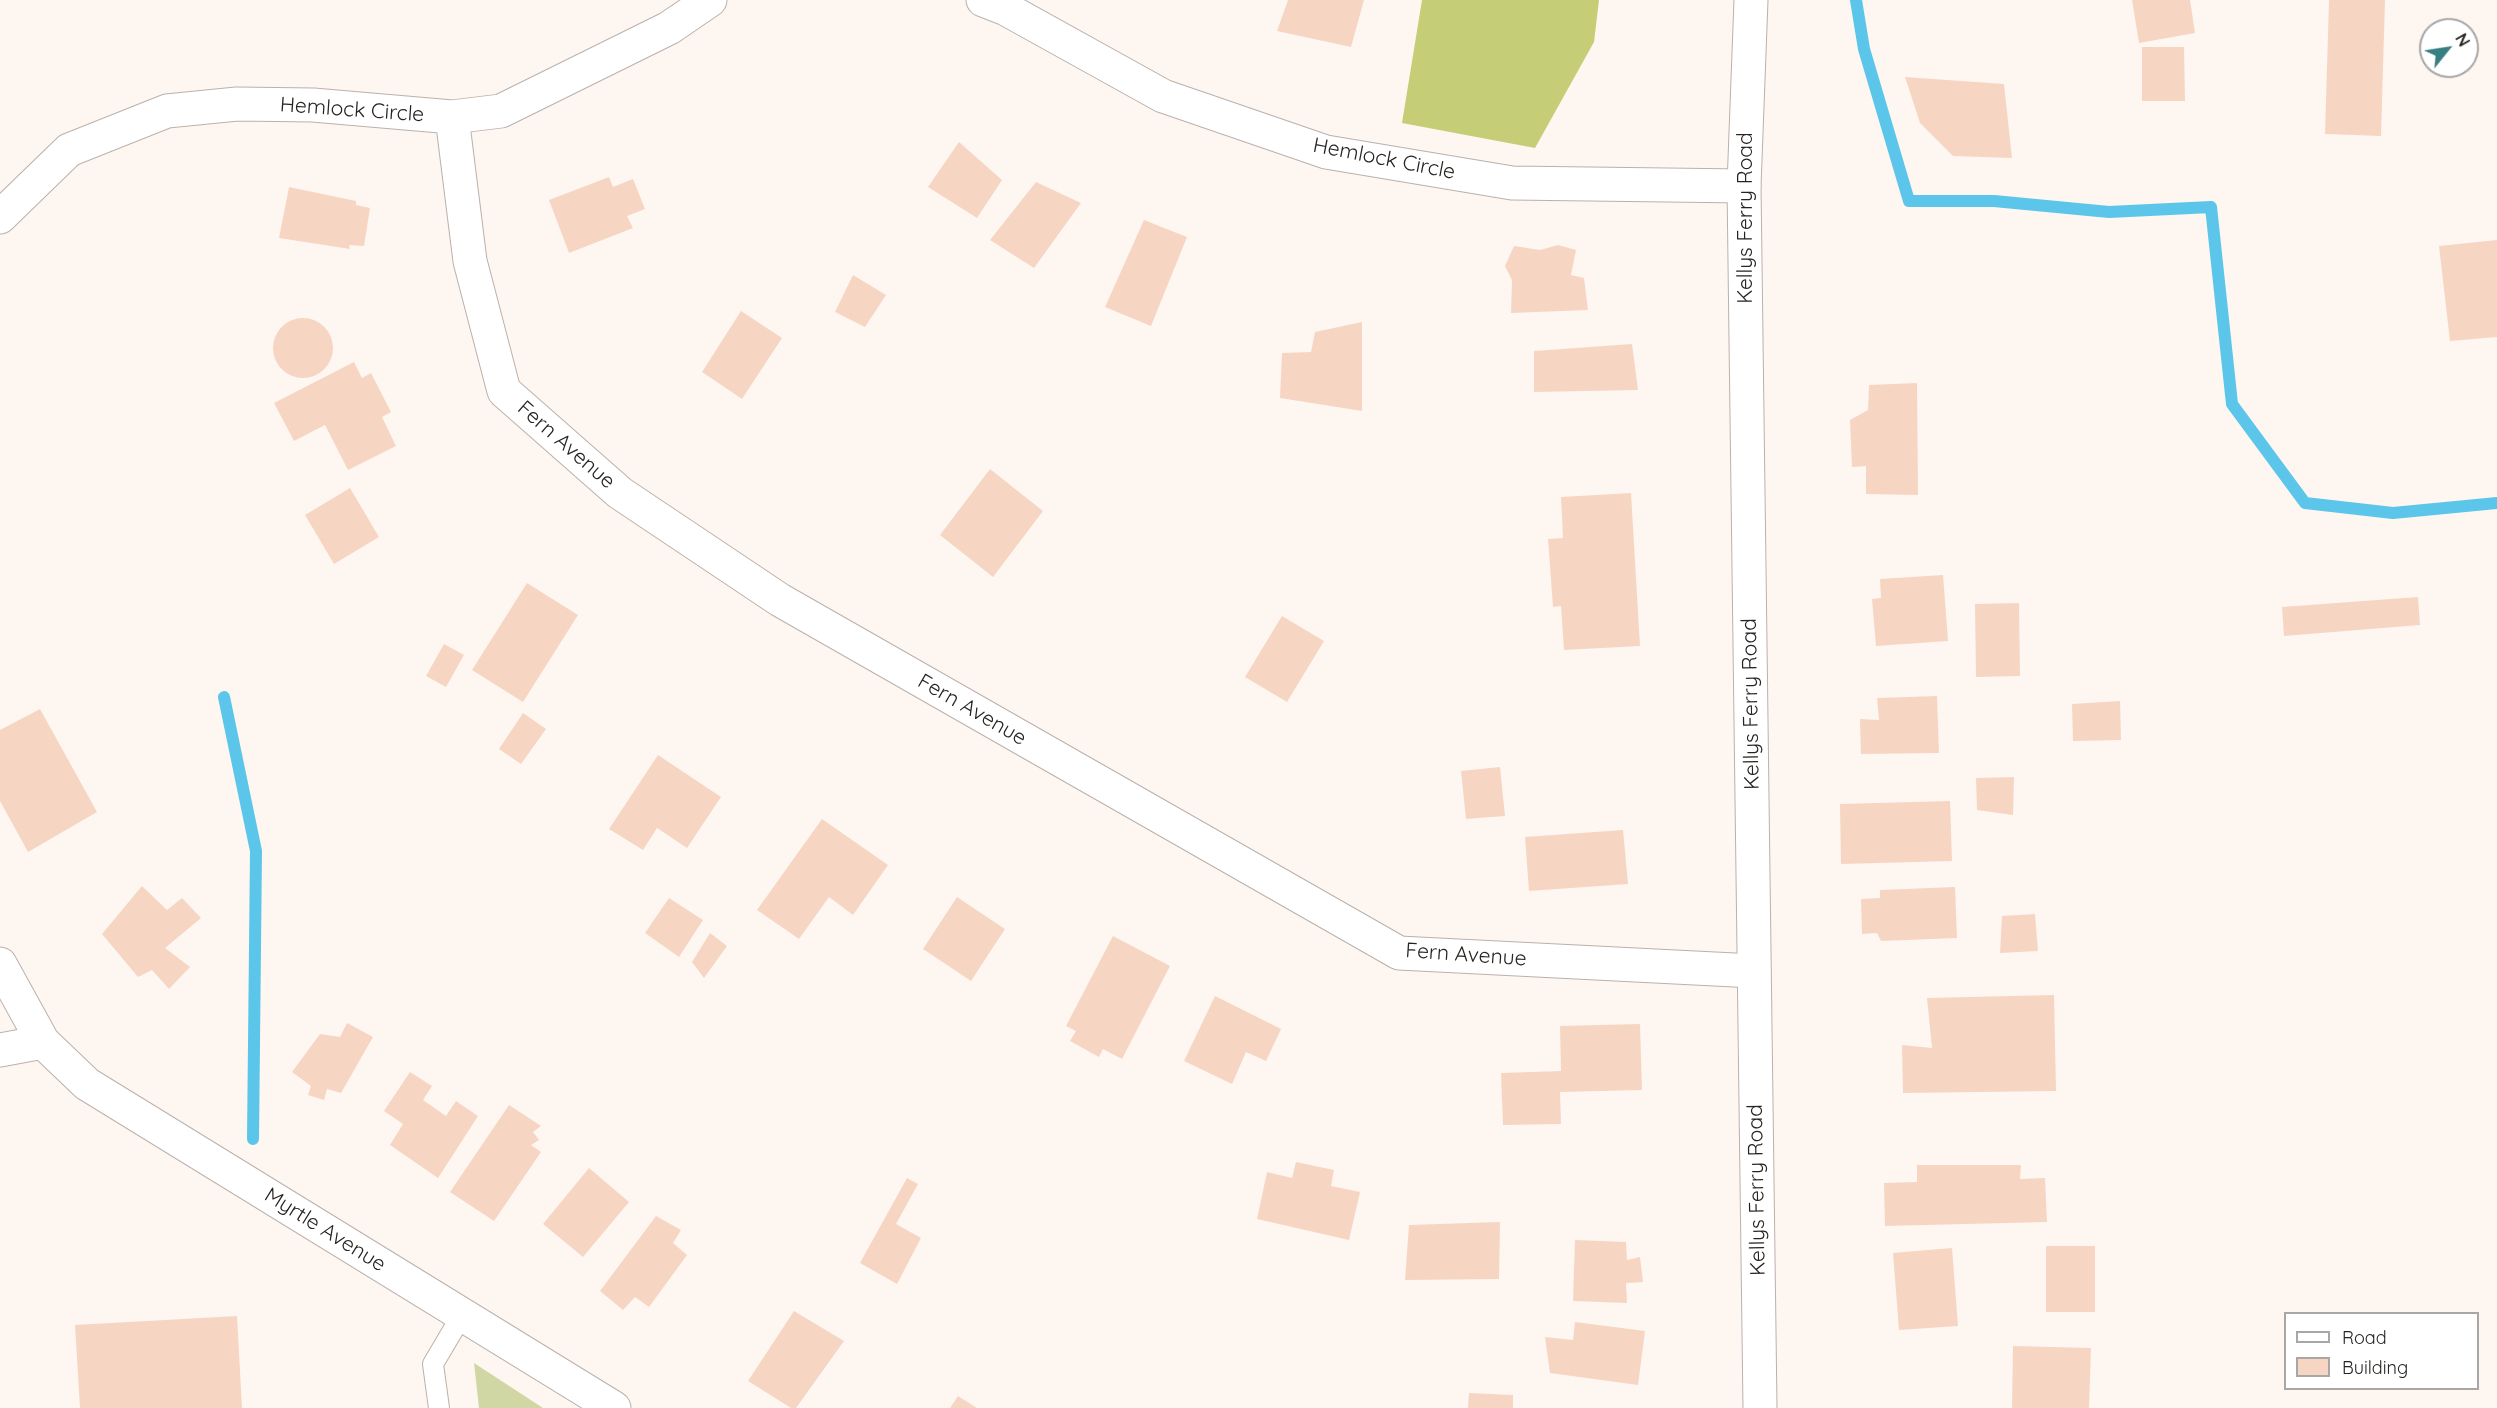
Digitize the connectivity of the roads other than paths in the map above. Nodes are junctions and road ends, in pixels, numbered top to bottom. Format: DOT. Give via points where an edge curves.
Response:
graph roads {
  1 [pos="710,0"];
  2 [pos="1751,0"];
  3 [pos="1000,3"];
  4 [pos="452,117"];
  5 [pos="1744,186"];
  6 [pos="0,217"];
  7 [pos="0,964"];
  8 [pos="1754,971"];
  9 [pos="43,1042"];
  10 [pos="0,1050"];
  11 [pos="462,1315"];
  12 [pos="439,1408"];
  13 [pos="614,1408"];
  14 [pos="1760,1408"];
  1 -- 4 [label="street, Hemlock Circle" via="669,28 501,111"];
  2 -- 5 [label="street, Kellys Ferry Road"];
  3 -- 5 [label="street, Hemlock Circle" via="1163,96 1326,152 1512,183"];
  4 -- 6 [label="street, Hemlock Circle" via="313,105 237,104 167,111 69,150"];
  4 -- 8 [label="street, Fern Avenue" via="470,261 504,391 620,493 780,600 1399,953"];
  5 -- 8 [label="street, Kellys Ferry Road"];
  7 -- 9 [label="street, Myrtle Avenue"];
  8 -- 14 [label="street, Kellys Ferry Road"];
  9 -- 10 [label="street"];
  9 -- 11 [label="street, Myrtle Avenue" via="87,1084"];
  11 -- 12 [label="lane" via="433,1364"];
  11 -- 13 [label="street, Myrtle Avenue"];
}
